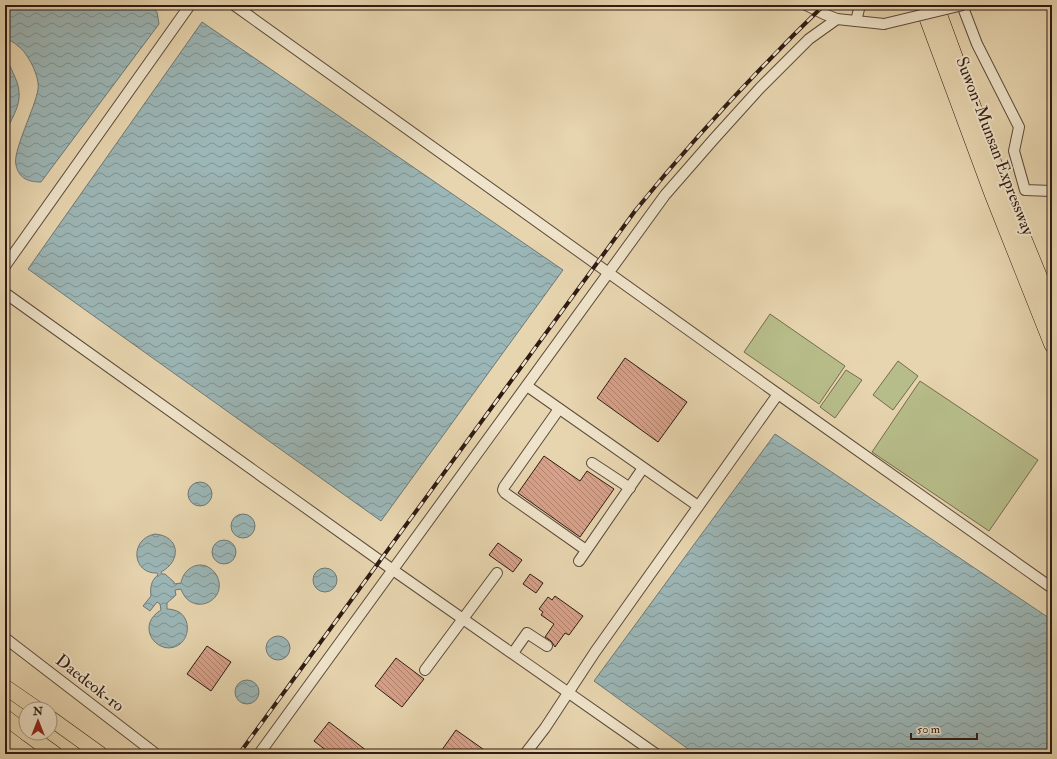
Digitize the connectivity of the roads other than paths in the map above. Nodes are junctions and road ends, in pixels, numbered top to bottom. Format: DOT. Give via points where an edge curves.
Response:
graph roads {
  1 [pos="190,5"];
  2 [pos="234,5"];
  3 [pos="806,5"];
  4 [pos="860,5"];
  5 [pos="922,5"];
  6 [pos="936,5"];
  7 [pos="962,5"];
  8 [pos="838,19"];
  9 [pos="856,21"];
  10 [pos="1052,191"];
  11 [pos="5,266"];
  12 [pos="609,273"];
  13 [pos="5,293"];
  14 [pos="1052,307"];
  15 [pos="1052,346"];
  16 [pos="527,386"];
  17 [pos="778,394"];
  18 [pos="559,409"];
  19 [pos="592,463"];
  20 [pos="644,468"];
  21 [pos="630,488"];
  22 [pos="698,506"];
  23 [pos="586,550"];
  24 [pos="579,561"];
  25 [pos="393,570"];
  26 [pos="497,573"];
  27 [pos="1052,588"];
  28 [pos="464,619"];
  29 [pos="5,638"];
  30 [pos="547,646"];
  31 [pos="513,653"];
  32 [pos="425,670"];
  33 [pos="5,678"];
  34 [pos="5,687"];
  35 [pos="569,692"];
  36 [pos="25,701"];
  37 [pos="28,701"];
  38 [pos="5,717"];
  39 [pos="58,724"];
  40 [pos="18,727"];
  41 [pos="37,741"];
  42 [pos="55,754"];
  43 [pos="100,754"];
  44 [pos="156,754"];
  45 [pos="259,754"];
  46 [pos="525,754"];
  47 [pos="656,754"];
  1 -- 11 [label="street"];
  2 -- 12 [label="street"];
  3 -- 8 [label="street"];
  4 -- 9 [label="street"];
  5 -- 15 [label="highway, Suwon-Munsan Expressway"];
  6 -- 14 [label="highway, Suwon-Munsan Expressway" via="1004,190"];
  7 -- 9 [label="street, bridge" via="884,24"];
  7 -- 10 [label="street" via="977,44 1019,127 1014,151 1025,190"];
  8 -- 9 [label="street"];
  8 -- 12 [label="street" via="809,39 713,140 665,195"];
  12 -- 16 [label="street"];
  12 -- 17 [label="street"];
  13 -- 25 [label="street"];
  16 -- 18 [label="street"];
  16 -- 25 [label="street"];
  17 -- 22 [label="street"];
  17 -- 27 [label="street"];
  18 -- 20 [label="street"];
  18 -- 23 [label="street" via="504,490"];
  19 -- 21 [label="street"];
  20 -- 21 [label="street"];
  20 -- 22 [label="street"];
  21 -- 23 [label="street"];
  22 -- 35 [label="street"];
  23 -- 24 [label="street"];
  25 -- 28 [label="street"];
  25 -- 45 [label="street"];
  26 -- 28 [label="street"];
  28 -- 31 [label="street"];
  28 -- 32 [label="street"];
  29 -- 44 [label="street, Daedeok-ro"];
  30 -- 31 [label="street" via="527,633"];
  31 -- 35 [label="street"];
  33 -- 37 [label="highway"];
  34 -- 36 [label="highway"];
  35 -- 46 [label="street"];
  35 -- 47 [label="street"];
  38 -- 40 [label="highway"];
  39 -- 43 [label="highway"];
  41 -- 42 [label="highway"];
}
